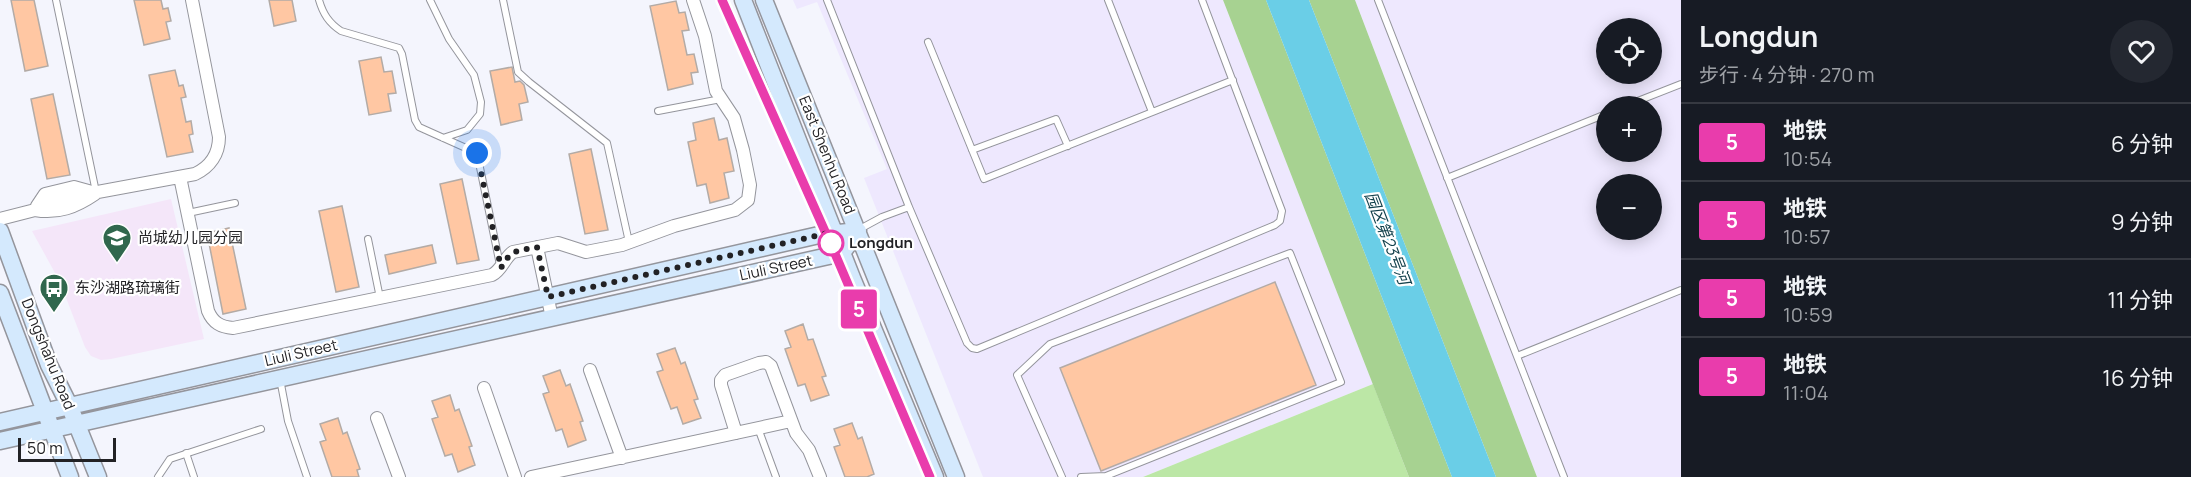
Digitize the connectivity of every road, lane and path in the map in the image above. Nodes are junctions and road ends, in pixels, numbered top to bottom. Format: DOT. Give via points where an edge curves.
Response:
graph roads {
  1 [pos="56,0"];
  2 [pos="192,0"];
  3 [pos="319,0"];
  4 [pos="430,0"];
  5 [pos="504,0"];
  6 [pos="693,0"];
  7 [pos="743,0"];
  8 [pos="764,0"];
  9 [pos="827,0"];
  10 [pos="1108,0"];
  11 [pos="1202,0"];
  12 [pos="1378,0"];
  13 [pos="928,42"];
  14 [pos="1233,80"];
  15 [pos="1681,84"];
  16 [pos="1650,96"];
  17 [pos="721,99"];
  18 [pos="658,111"];
  19 [pos="1152,112"];
  20 [pos="1596,118"];
  21 [pos="442,138"];
  22 [pos="1068,146"];
  23 [pos="972,150"];
  24 [pos="180,177"];
  25 [pos="1447,178"];
  26 [pos="96,193"];
  27 [pos="235,203"];
  28 [pos="909,207"];
  29 [pos="35,210"];
  30 [pos="188,213"];
  31 [pos="0,219"];
  32 [pos="0,231"];
  33 [pos="858,231"];
  34 [pos="833,232"];
  35 [pos="368,239"];
  36 [pos="629,242"];
  37 [pos="537,247"];
  38 [pos="842,253"];
  39 [pos="501,268"];
  40 [pos="1681,290"];
  41 [pos="0,292"];
  42 [pos="548,297"];
  43 [pos="381,298"];
  44 [pos="552,318"];
  45 [pos="1517,356"];
  46 [pos="590,370"];
  47 [pos="279,379"];
  48 [pos="484,388"];
  49 [pos="69,405"];
  50 [pos="45,412"];
  51 [pos="377,418"];
  52 [pos="791,421"];
  53 [pos="0,422"];
  54 [pos="77,425"];
  55 [pos="758,428"];
  56 [pos="261,429"];
  57 [pos="51,430"];
  58 [pos="736,433"];
  59 [pos="0,441"];
  60 [pos="186,453"];
  61 [pos="622,458"];
  62 [pos="70,477"];
  63 [pos="98,477"];
  64 [pos="158,477"];
  65 [pos="194,477"];
  66 [pos="307,477"];
  67 [pos="399,477"];
  68 [pos="515,477"];
  69 [pos="531,477"];
  70 [pos="776,477"];
  71 [pos="820,477"];
  72 [pos="935,477"];
  73 [pos="956,477"];
  74 [pos="1062,477"];
  75 [pos="1081,477"];
  76 [pos="1564,477"];
  1 -- 26 [label="lane"];
  2 -- 24 [label="street" via="219,148 202,170"];
  3 -- 21 [label="lane" via="325,16 341,31 399,48 415,120 419,127"];
  4 -- 21 [label="lane" via="449,39 474,75 481,102 480,114 467,130"];
  5 -- 36 [label="lane" via="519,72 607,143"];
  6 -- 17 [label="street"];
  7 -- 34 [label="main road, East Shenhu Road"];
  8 -- 33 [label="main road, East Shenhu Road"];
  9 -- 28 [label="lane"];
  10 -- 19 [label="lane"];
  11 -- 14 [label="lane"];
  12 -- 25 [label="lane"];
  13 -- 23 [label="lane"];
  14 -- 19 [label="lane"];
  14 -- 28 [label="lane" via="1282,211 1280,221 982,348 972,348 967,343"];
  15 -- 16 [label="lane"];
  17 -- 18 [label="lane"];
  17 -- 36 [label="street" via="734,118 743,150 750,184 748,200 735,210"];
  19 -- 22 [label="lane"];
  20 -- 25 [label="lane"];
  21 -- 39 [label="lane" via="477,153"];
  22 -- 23 [label="lane" via="1056,119"];
  22 -- 23 [label="lane" via="984,178"];
  24 -- 26 [label="street"];
  24 -- 30 [label="street"];
  25 -- 45 [label="lane"];
  26 -- 29 [label="street" via="79,205 48,213"];
  26 -- 29 [label="street" via="74,187 45,194"];
  27 -- 30 [label="lane"];
  28 -- 33 [label="lane"];
  29 -- 31 [label="street"];
  30 -- 43 [label="street" via="208,311 219,325 240,328"];
  32 -- 49 [label="main road, Dongshahu Road" via="49,365"];
  33 -- 34 [label="main road, Liuli Street"];
  33 -- 38 [label="main road"];
  33 -- 73 [label="main road, East Shenhu Road"];
  34 -- 38 [label="main road, East Shenhu Road"];
  34 -- 42 [label="main road, Liuli Street"];
  35 -- 43 [label="lane"];
  36 -- 37 [label="street" via="586,252 558,243"];
  37 -- 39 [label="street" via="513,252"];
  37 -- 42 [label="street"];
  38 -- 44 [label="main road, Liuli Street"];
  38 -- 72 [label="main road, East Shenhu Road"];
  39 -- 43 [label="street" via="492,275"];
  40 -- 45 [label="lane"];
  41 -- 50 [label="main road, Dongshahu Road"];
  42 -- 44 [label="street"];
  42 -- 49 [label="main road, Liuli Street"];
  44 -- 47 [label="main road, Liuli Street"];
  45 -- 76 [label="lane"];
  46 -- 61 [label="street"];
  47 -- 54 [label="main road, Liuli Street"];
  47 -- 66 [label="lane"];
  48 -- 68 [label="street"];
  49 -- 50 [label="main road, Liuli Street"];
  49 -- 54 [label="main road, Dongshahu Road"];
  50 -- 53 [label="main road, Liuli Street"];
  50 -- 57 [label="main road, Dongshahu Road"];
  51 -- 67 [label="street"];
  52 -- 55 [label="street"];
  52 -- 58 [label="street" via="771,366 759,363 721,380"];
  52 -- 71 [label="street"];
  54 -- 57 [label="main road, Liuli Street"];
  54 -- 63 [label="main road, Dongshahu Road"];
  55 -- 58 [label="street"];
  55 -- 70 [label="lane"];
  56 -- 60 [label="lane"];
  57 -- 59 [label="main road, Liuli Street"];
  57 -- 62 [label="main road, Dongshahu Road"];
  58 -- 61 [label="street"];
  60 -- 64 [label="lane" via="170,459"];
  60 -- 65 [label="lane"];
  61 -- 69 [label="street"];
  74 -- 75 [label="lane" via="1017,375 1050,344 1290,253 1341,382 1106,476"];
}
